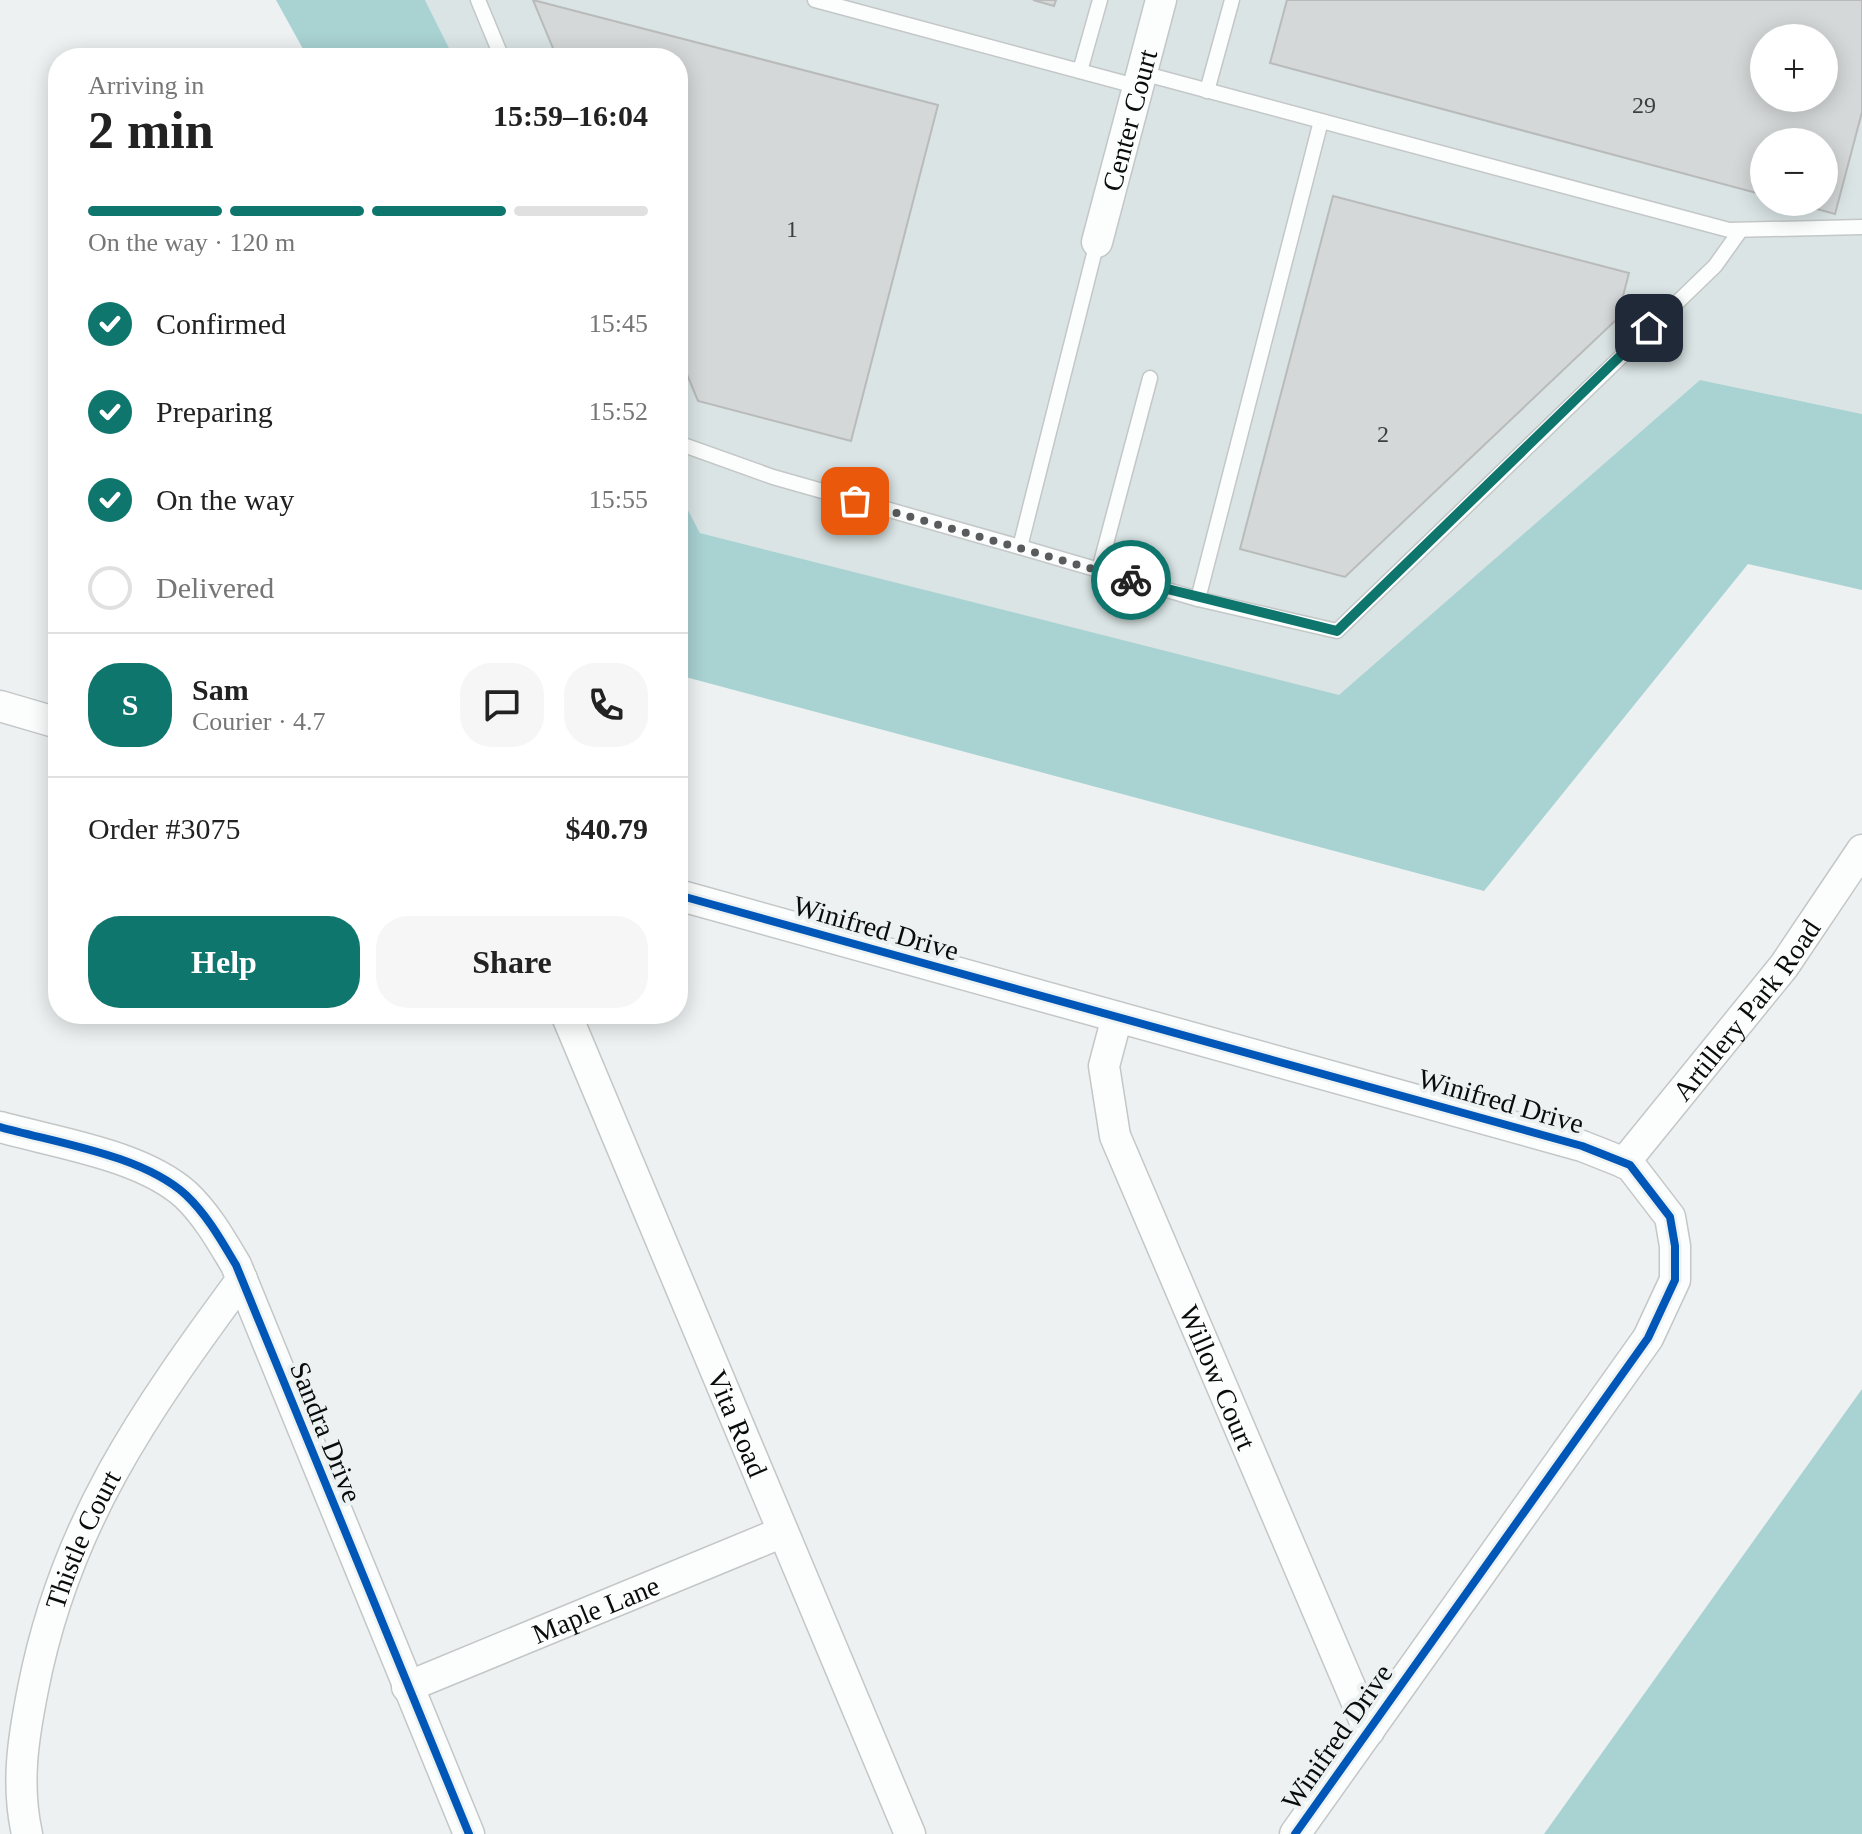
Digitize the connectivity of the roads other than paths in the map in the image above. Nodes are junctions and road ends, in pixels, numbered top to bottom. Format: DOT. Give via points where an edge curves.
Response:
graph roads {
  1 [pos="478,0"];
  2 [pos="815,0"];
  3 [pos="1100,0"];
  4 [pos="1161,0"];
  5 [pos="1232,0"];
  6 [pos="498,48"];
  7 [pos="1080,71"];
  8 [pos="1140,80"];
  9 [pos="1207,91"];
  10 [pos="1321,121"];
  11 [pos="1862,227"];
  12 [pos="1740,231"];
  13 [pos="1097,242"];
  14 [pos="1150,378"];
  15 [pos="688,447"];
  16 [pos="1020,547"];
  17 [pos="1099,570"];
  18 [pos="1198,599"];
  19 [pos="0,706"];
  20 [pos="48,720"];
  21 [pos="1862,850"];
  22 [pos="688,898"];
  23 [pos="1117,1017"];
  24 [pos="570,1024"];
  25 [pos="0,1127"];
  26 [pos="1624,1163"];
  27 [pos="242,1279"];
  28 [pos="783,1532"];
  29 [pos="407,1687"];
  30 [pos="1369,1731"];
  31 [pos="27,1834"];
  32 [pos="469,1834"];
  33 [pos="910,1834"];
  34 [pos="1295,1834"];
  1 -- 6 [label="lane"];
  2 -- 7 [label="lane"];
  3 -- 7 [label="lane"];
  4 -- 8 [label="street, Center Court"];
  5 -- 9 [label="lane"];
  7 -- 8 [label="lane"];
  8 -- 9 [label="lane"];
  8 -- 13 [label="street, Center Court"];
  9 -- 10 [label="lane"];
  10 -- 12 [label="lane"];
  10 -- 18 [label="lane"];
  11 -- 12 [label="lane"];
  12 -- 18 [label="lane" via="1715,266 1337,631"];
  13 -- 16 [label="lane"];
  14 -- 17 [label="lane"];
  15 -- 16 [label="lane" via="773,477"];
  16 -- 17 [label="lane"];
  17 -- 18 [label="lane"];
  19 -- 20 [label="street"];
  21 -- 26 [label="street, Artillery Park Road" via="1784,966"];
  22 -- 23 [label="street, Winifred Drive"];
  23 -- 26 [label="street, Winifred Drive" via="1582,1146"];
  23 -- 30 [label="street, Willow Court" via="1104,1066 1115,1136"];
  24 -- 28 [label="street, Vita Road"];
  25 -- 27 [label="street, Sandra Drive" via="156,1173 209,1220"];
  26 -- 30 [label="street, Winifred Drive" via="1670,1217 1675,1280 1666,1305 1648,1338"];
  27 -- 29 [label="street, Sandra Drive"];
  27 -- 31 [label="street, Thistle Court" via="176,1368 99,1491 75,1542 54,1601 20,1751"];
  28 -- 29 [label="street, Maple Lane"];
  28 -- 33 [label="street, Vita Road"];
  29 -- 32 [label="street, Sandra Drive"];
  30 -- 34 [label="street, Winifred Drive"];
}
